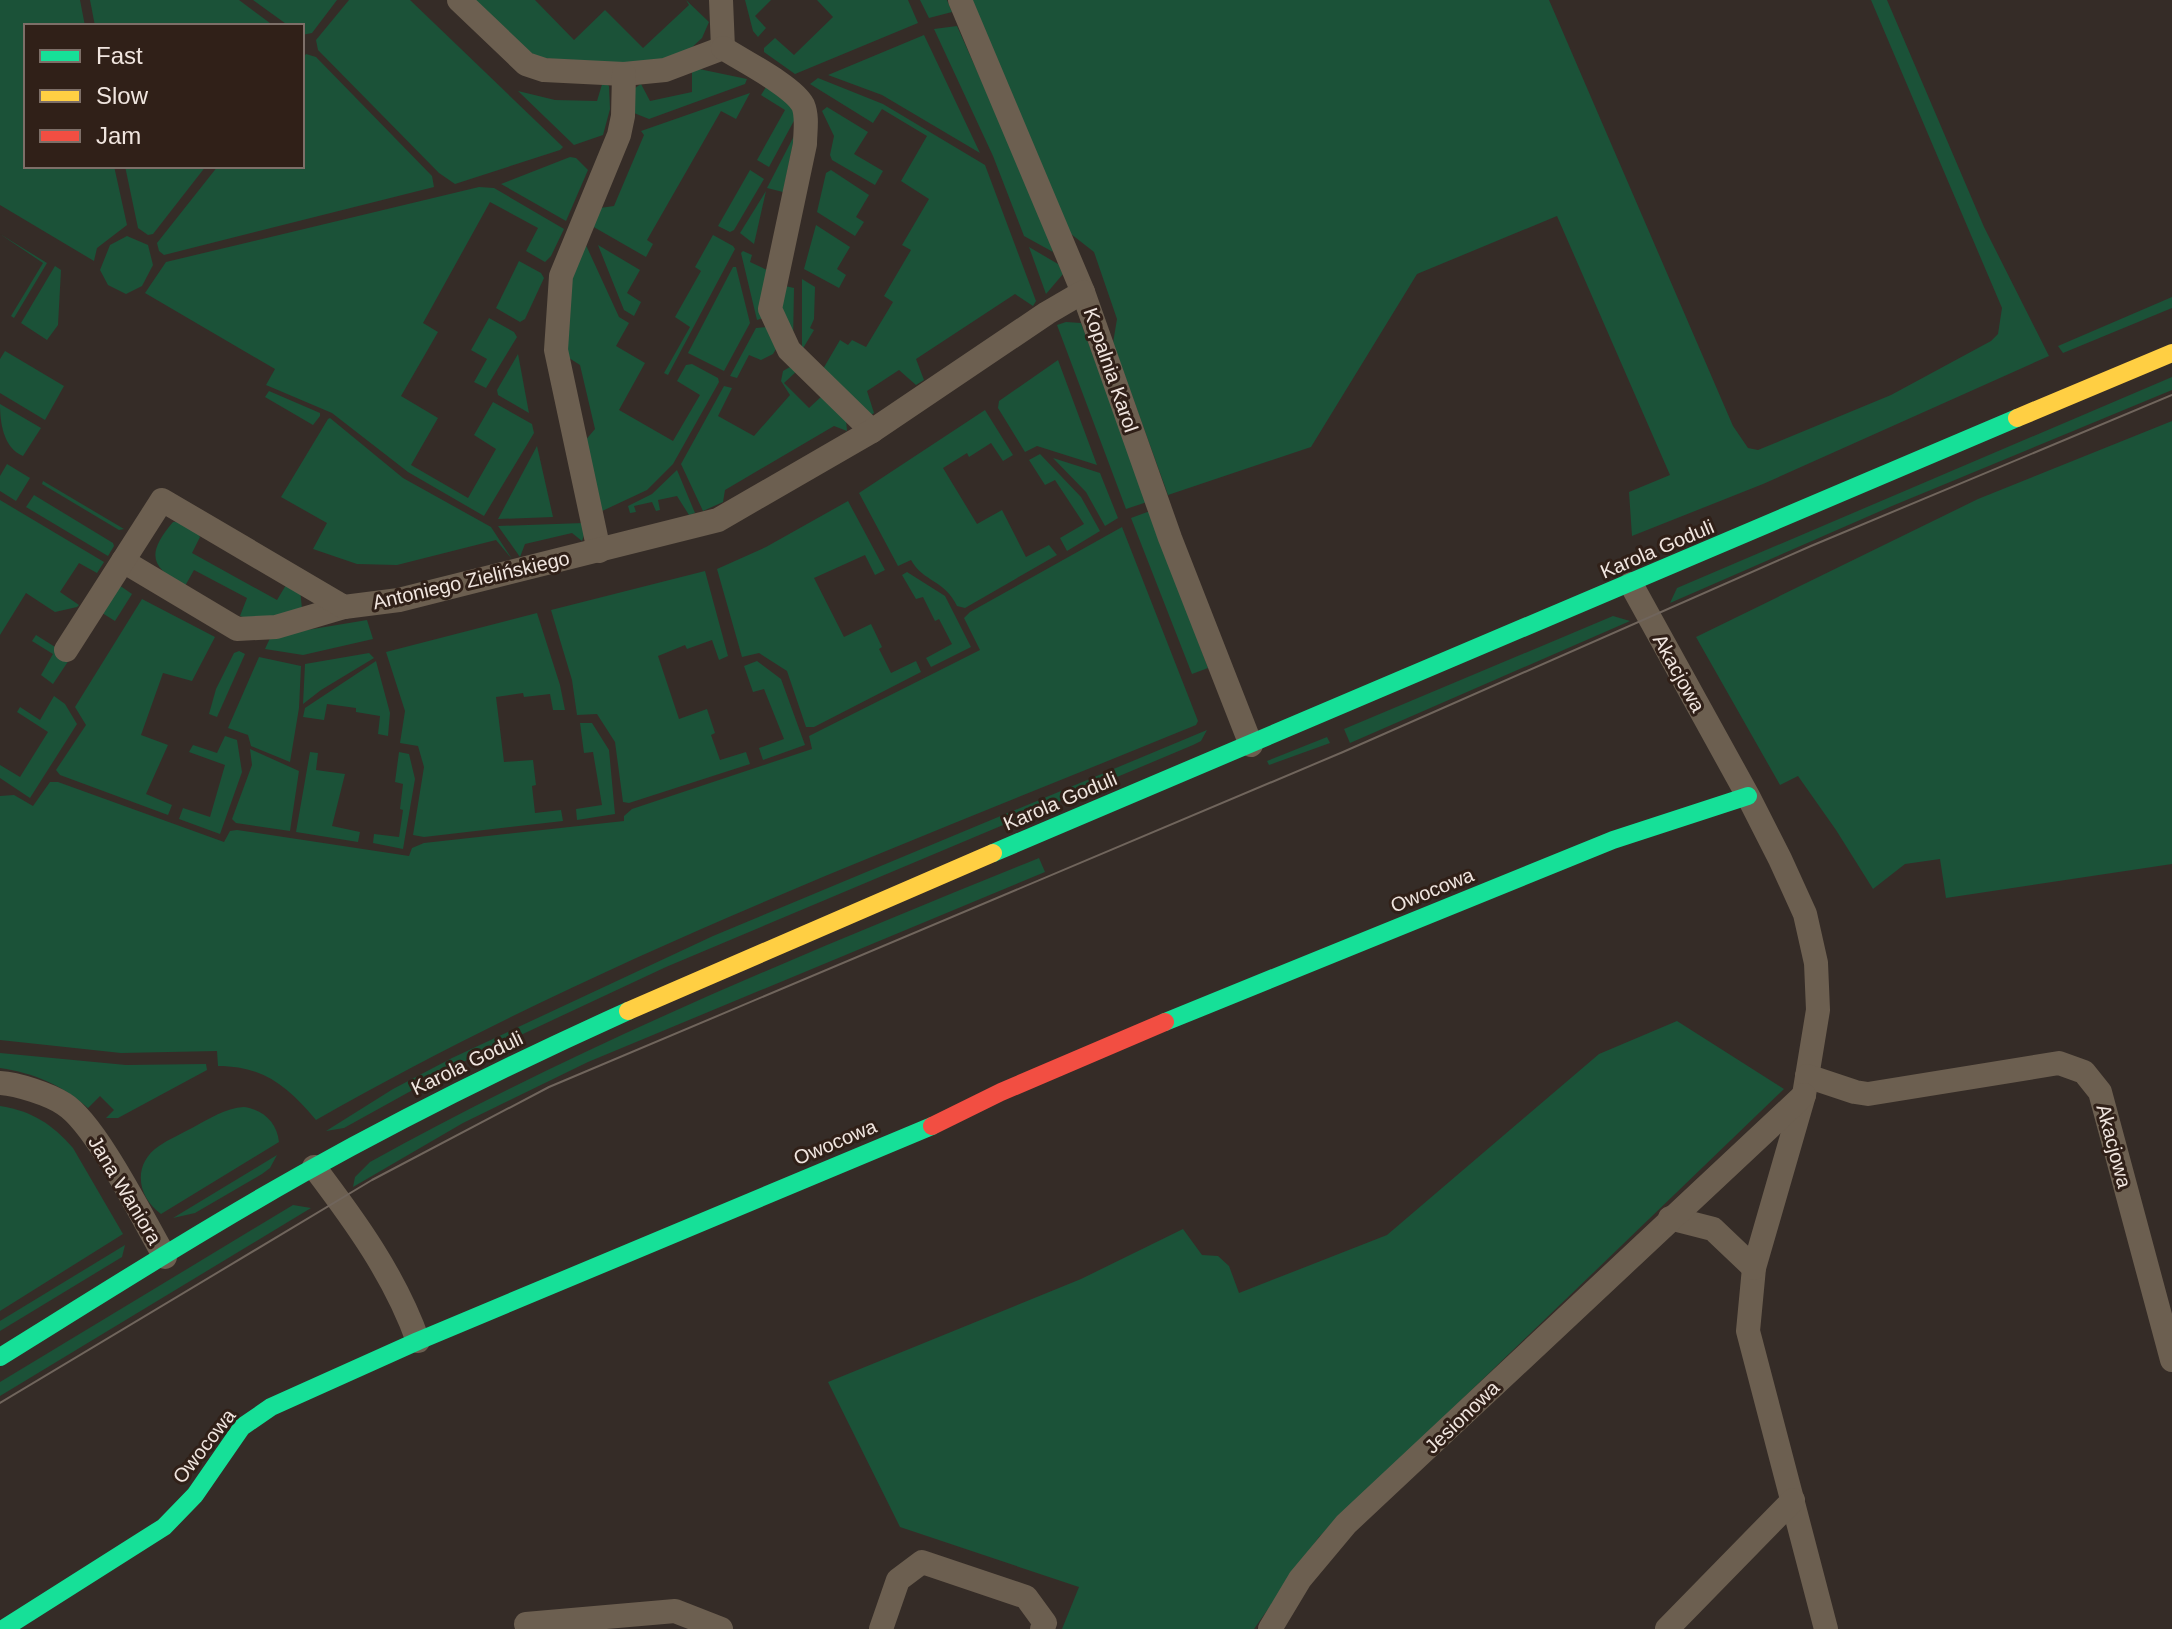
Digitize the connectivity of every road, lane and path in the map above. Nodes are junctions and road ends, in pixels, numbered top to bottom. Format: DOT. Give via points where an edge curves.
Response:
graph roads {
  1 [pos="459,0"];
  2 [pos="721,0"];
  3 [pos="960,0"];
  4 [pos="723,48"];
  5 [pos="624,74"];
  6 [pos="1083,292"];
  7 [pos="2172,353"];
  8 [pos="872,431"];
  9 [pos="599,551"];
  10 [pos="123,561"];
  11 [pos="1631,584"];
  12 [pos="344,607"];
  13 [pos="66,650"];
  14 [pos="1251,745"];
  15 [pos="1748,796"];
  16 [pos="0,1083"];
  17 [pos="1806,1086"];
  18 [pos="314,1167"];
  19 [pos="1670,1218"];
  20 [pos="165,1257"];
  21 [pos="1754,1268"];
  22 [pos="418,1341"];
  23 [pos="0,1357"];
  24 [pos="2172,1360"];
  25 [pos="1793,1500"];
  26 [pos="526,1624"];
  27 [pos="3,1629"];
  28 [pos="721,1629"];
  29 [pos="881,1629"];
  30 [pos="1042,1629"];
  31 [pos="1270,1629"];
  32 [pos="1667,1629"];
  33 [pos="1826,1629"];
  1 -- 5 [label="street" via="526,64 564,73"];
  2 -- 4 [label="street"];
  3 -- 6 [label="street, Kopalnia Karol"];
  4 -- 5 [label="street" via="665,70"];
  4 -- 8 [label="street" via="802,104 805,144 770,309 789,350"];
  5 -- 9 [label="street" via="619,135 561,276 556,350"];
  6 -- 8 [label="street, Antoniego Zielińskiego"];
  6 -- 14 [label="street, Kopalnia Karol"];
  7 -- 11 [label="main road, Karola Goduli"];
  8 -- 9 [label="street, Antoniego Zielińskiego" via="718,520"];
  9 -- 12 [label="street, Antoniego Zielińskiego" via="399,600"];
  10 -- 12 [label="street, Antoniego Zielińskiego" via="237,629 276,627"];
  10 -- 12 [label="street, Antoniego Zielińskiego" via="162,500"];
  10 -- 13 [label="street, Antoniego Zielińskiego"];
  11 -- 14 [label="main road, Karola Goduli"];
  11 -- 15 [label="street, Akacjowa"];
  14 -- 18 [label="main road, Karola Goduli" via="603,1021"];
  15 -- 17 [label="street, Akacjowa" via="1805,914 1816,963 1818,1010"];
  15 -- 22 [label="main road, Owocowa" via="1613,840 1274,978"];
  16 -- 20 [label="street, Jana Waniora" via="64,1104 88,1127"];
  17 -- 19 [label="street, Jesionowa"];
  17 -- 21 [label="street, Akacjowa"];
  17 -- 24 [label="street, Akacjowa" via="1868,1094 2059,1063 2084,1072 2100,1092"];
  18 -- 20 [label="main road, Karola Goduli"];
  18 -- 22 [label="street" via="374,1251"];
  19 -- 21 [label="street" via="1713,1229"];
  19 -- 31 [label="street, Jesionowa" via="1346,1524 1300,1579"];
  20 -- 23 [label="main road, Karola Goduli"];
  21 -- 25 [label="street, Akacjowa" via="1748,1331"];
  22 -- 27 [label="main road, Owocowa" via="256,1415 164,1527"];
  25 -- 32 [label="street"];
  25 -- 33 [label="street, Akacjowa"];
  26 -- 28 [label="street" via="675,1611"];
  29 -- 30 [label="street" via="898,1580 922,1562 1026,1597 1045,1623"];
}
